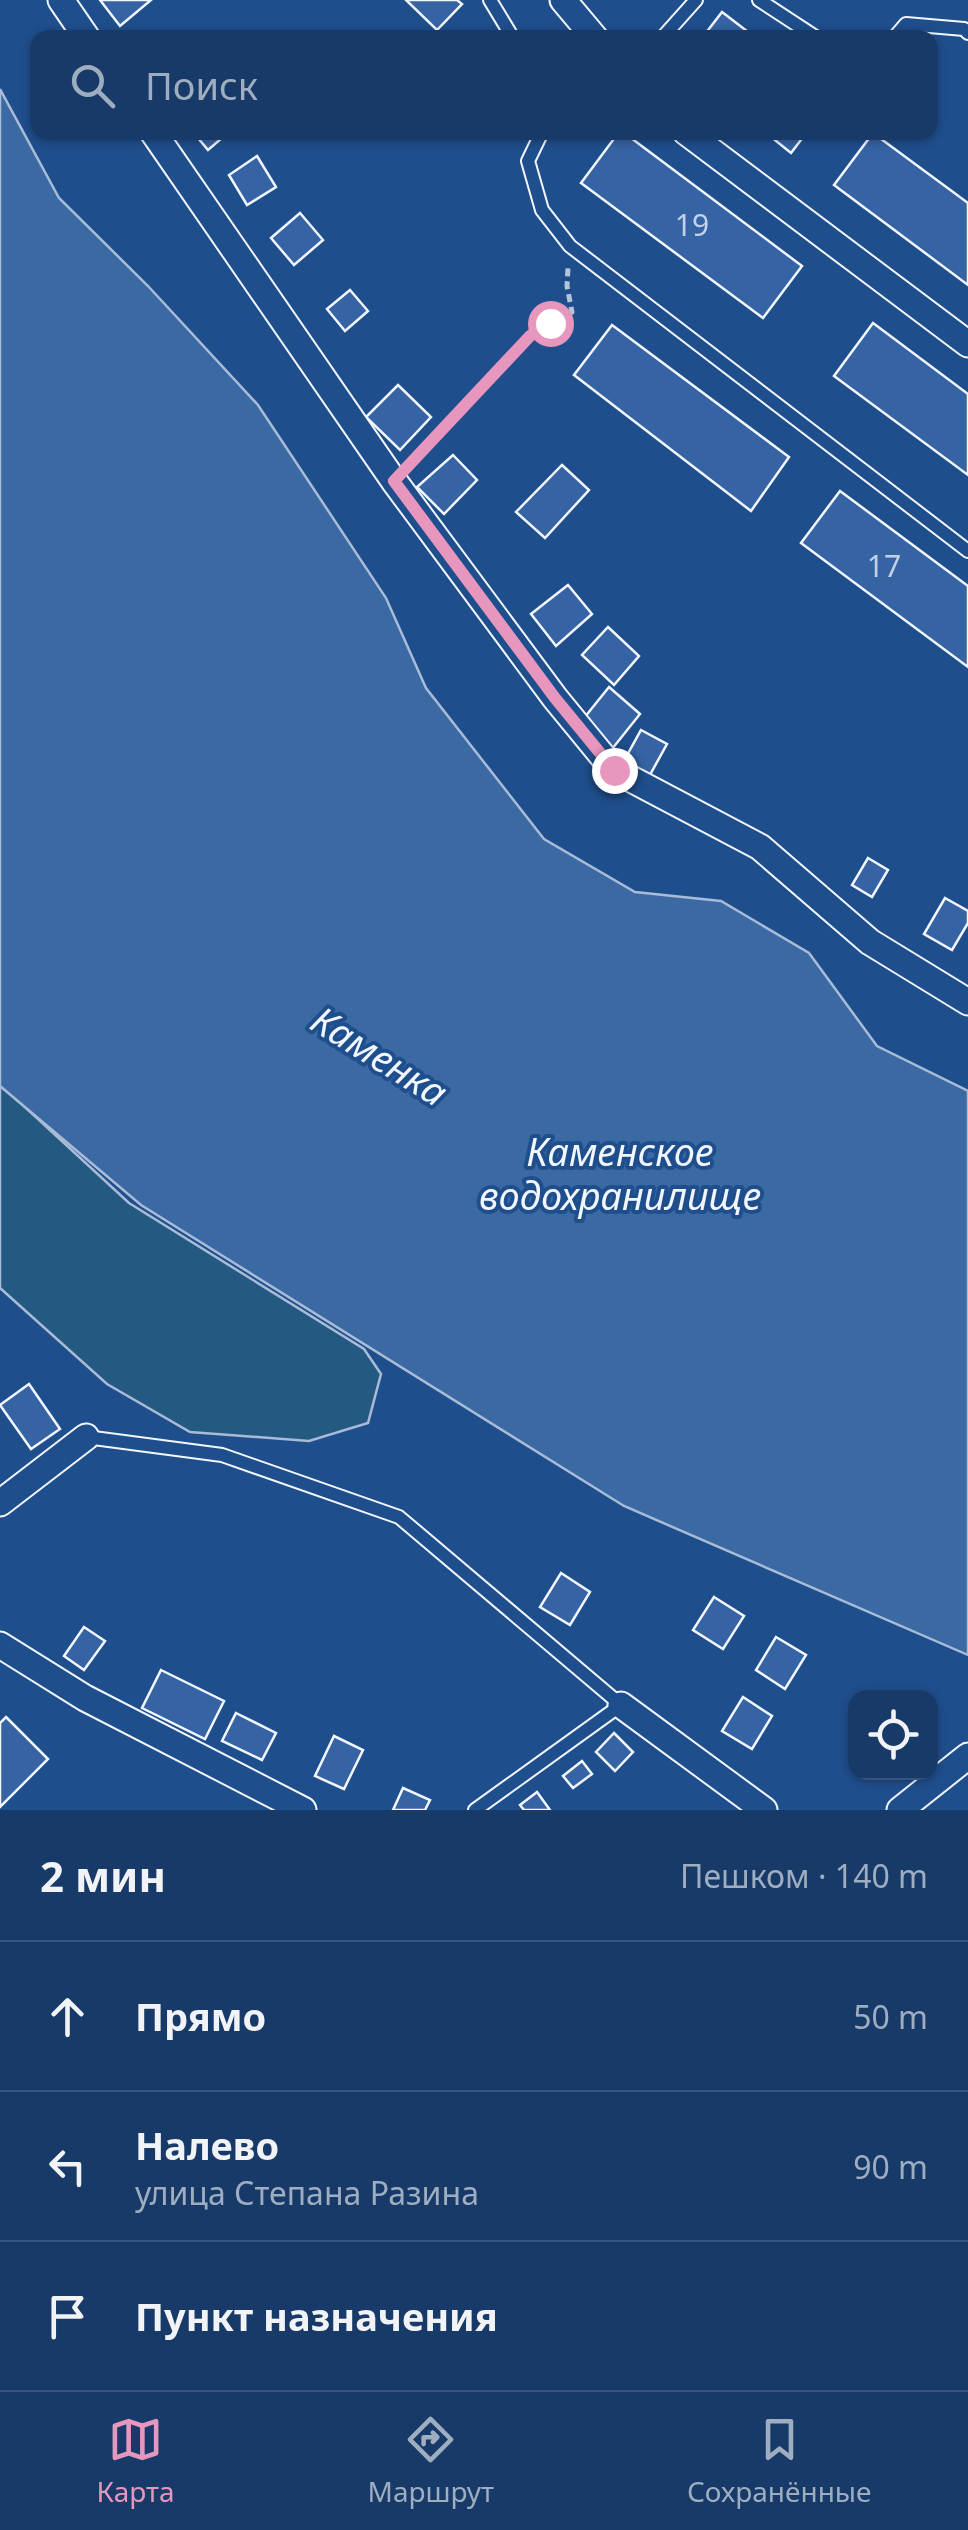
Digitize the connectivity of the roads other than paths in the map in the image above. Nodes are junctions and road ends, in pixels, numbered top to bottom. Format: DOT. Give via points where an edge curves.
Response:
graph roads {
  1 [pos="61,0"];
  2 [pos="490,0"];
  3 [pos="562,0"];
  4 [pos="696,0"];
  5 [pos="759,0"];
  6 [pos="82,30"];
  7 [pos="508,30"];
  8 [pos="588,30"];
  9 [pos="669,30"];
  10 [pos="805,30"];
  11 [pos="901,30"];
  12 [pos="968,33"];
  13 [pos="159,140"];
  14 [pos="538,140"];
  15 [pos="697,140"];
  16 [pos="968,344"];
  17 [pos="968,551"];
  18 [pos="968,1002"];
  19 [pos="86,1437"];
  20 [pos="0,1502"];
  21 [pos="0,1646"];
  22 [pos="621,1705"];
  23 [pos="968,1756"];
  24 [pos="303,1810"];
  25 [pos="475,1810"];
  26 [pos="764,1810"];
  27 [pos="900,1810"];
  1 -- 6 [label="street"];
  2 -- 7 [label="lane"];
  3 -- 8 [label="street"];
  4 -- 9 [label="lane"];
  5 -- 10 [label="lane"];
  11 -- 12 [label="lane" via="906,24"];
  13 -- 18 [label="street" via="394,481 614,770 760,847 870,942"];
  14 -- 17 [label="lane" via="528,161 542,210 570,246"];
  15 -- 16 [label="street"];
  19 -- 20 [label="street"];
  19 -- 22 [label="lane" via="222,1454 399,1517"];
  21 -- 24 [label="street" via="84,1698"];
  22 -- 25 [label="lane"];
  22 -- 26 [label="street"];
  23 -- 27 [label="street"];
}
